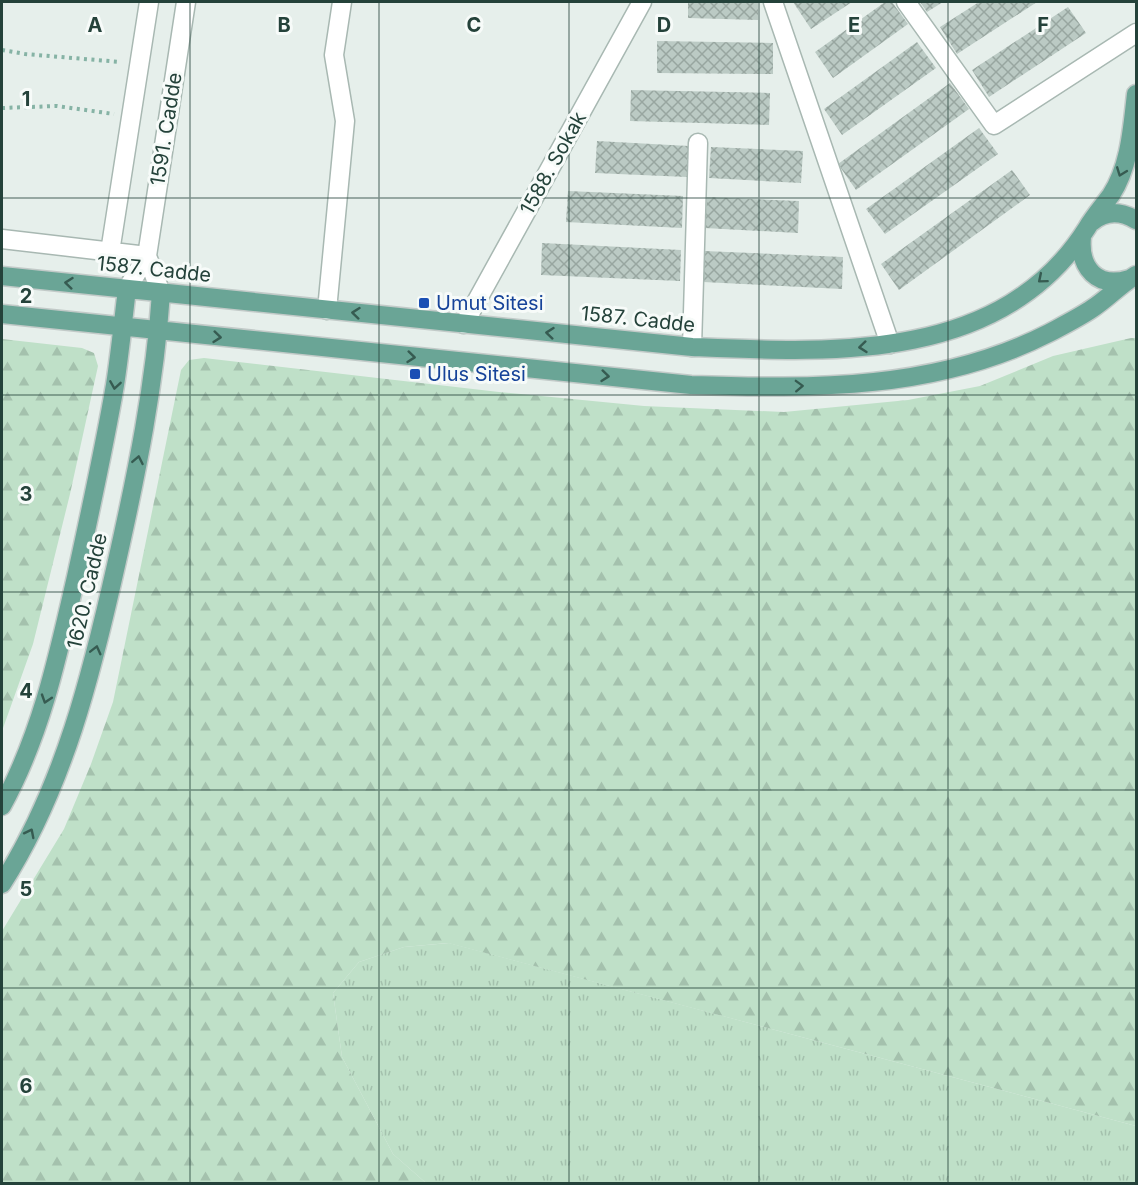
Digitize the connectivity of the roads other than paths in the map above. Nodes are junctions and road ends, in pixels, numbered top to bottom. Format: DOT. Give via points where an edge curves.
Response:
graph roads {
  1 [pos="149,2"];
  2 [pos="186,2"];
  3 [pos="342,2"];
  4 [pos="642,2"];
  5 [pos="773,2"];
  6 [pos="906,2"];
  7 [pos="1137,33"];
  8 [pos="1137,94"];
  9 [pos="698,143"];
  10 [pos="1137,220"];
  11 [pos="1084,232"];
  12 [pos="2,239"];
  13 [pos="110,252"];
  14 [pos="147,256"];
  15 [pos="2,276"];
  16 [pos="1135,277"];
  17 [pos="127,289"];
  18 [pos="161,293"];
  19 [pos="327,310"];
  20 [pos="2,314"];
  21 [pos="464,324"];
  22 [pos="122,327"];
  23 [pos="159,332"];
  24 [pos="890,344"];
  25 [pos="692,347"];
  26 [pos="2,806"];
  27 [pos="2,884"];
  1 -- 13 [label="street"];
  2 -- 14 [label="street, 1591. Cadde"];
  3 -- 19 [label="street" via="334,55 345,122"];
  4 -- 21 [label="street, 1588. Sokak"];
  5 -- 24 [label="street"];
  6 -- 7 [label="street" via="994,125"];
  8 -- 11 [label="main road, 1587. Cadde, one-way" via="1123,168 1112,193"];
  9 -- 25 [label="street"];
  10 -- 11 [label="main road" via="1128,214 1105,214"];
  11 -- 16 [label="main road" via="1080,249 1083,260 1098,278 1120,282"];
  11 -- 24 [label="main road, 1587. Cadde, one-way" via="1056,267 997,312 945,333"];
  12 -- 13 [label="street"];
  13 -- 14 [label="street"];
  14 -- 17 [label="street"];
  14 -- 18 [label="street"];
  17 -- 15 [label="main road, 1587. Cadde, one-way"];
  23 -- 16 [label="main road, one-way" via="692,385 846,385 909,378 993,356 1085,313"];
  17 -- 18 [label="main road, 1587. Cadde"];
  17 -- 22 [label="main road, 1620. Cadde"];
  18 -- 19 [label="main road, 1587. Cadde"];
  18 -- 23 [label="main road, 1620. Cadde"];
  21 -- 19 [label="main road, 1587. Cadde, one-way"];
  20 -- 22 [label="main road"];
  25 -- 21 [label="main road, 1587. Cadde, one-way"];
  22 -- 23 [label="main road"];
  22 -- 26 [label="main road, 1620. Cadde, one-way" via="96,488 53,677 36,729"];
  27 -- 23 [label="main road, 1620. Cadde, one-way" via="44,807 88,682 130,502"];
  24 -- 25 [label="main road, 1587. Cadde, one-way" via="776,351"];
}
